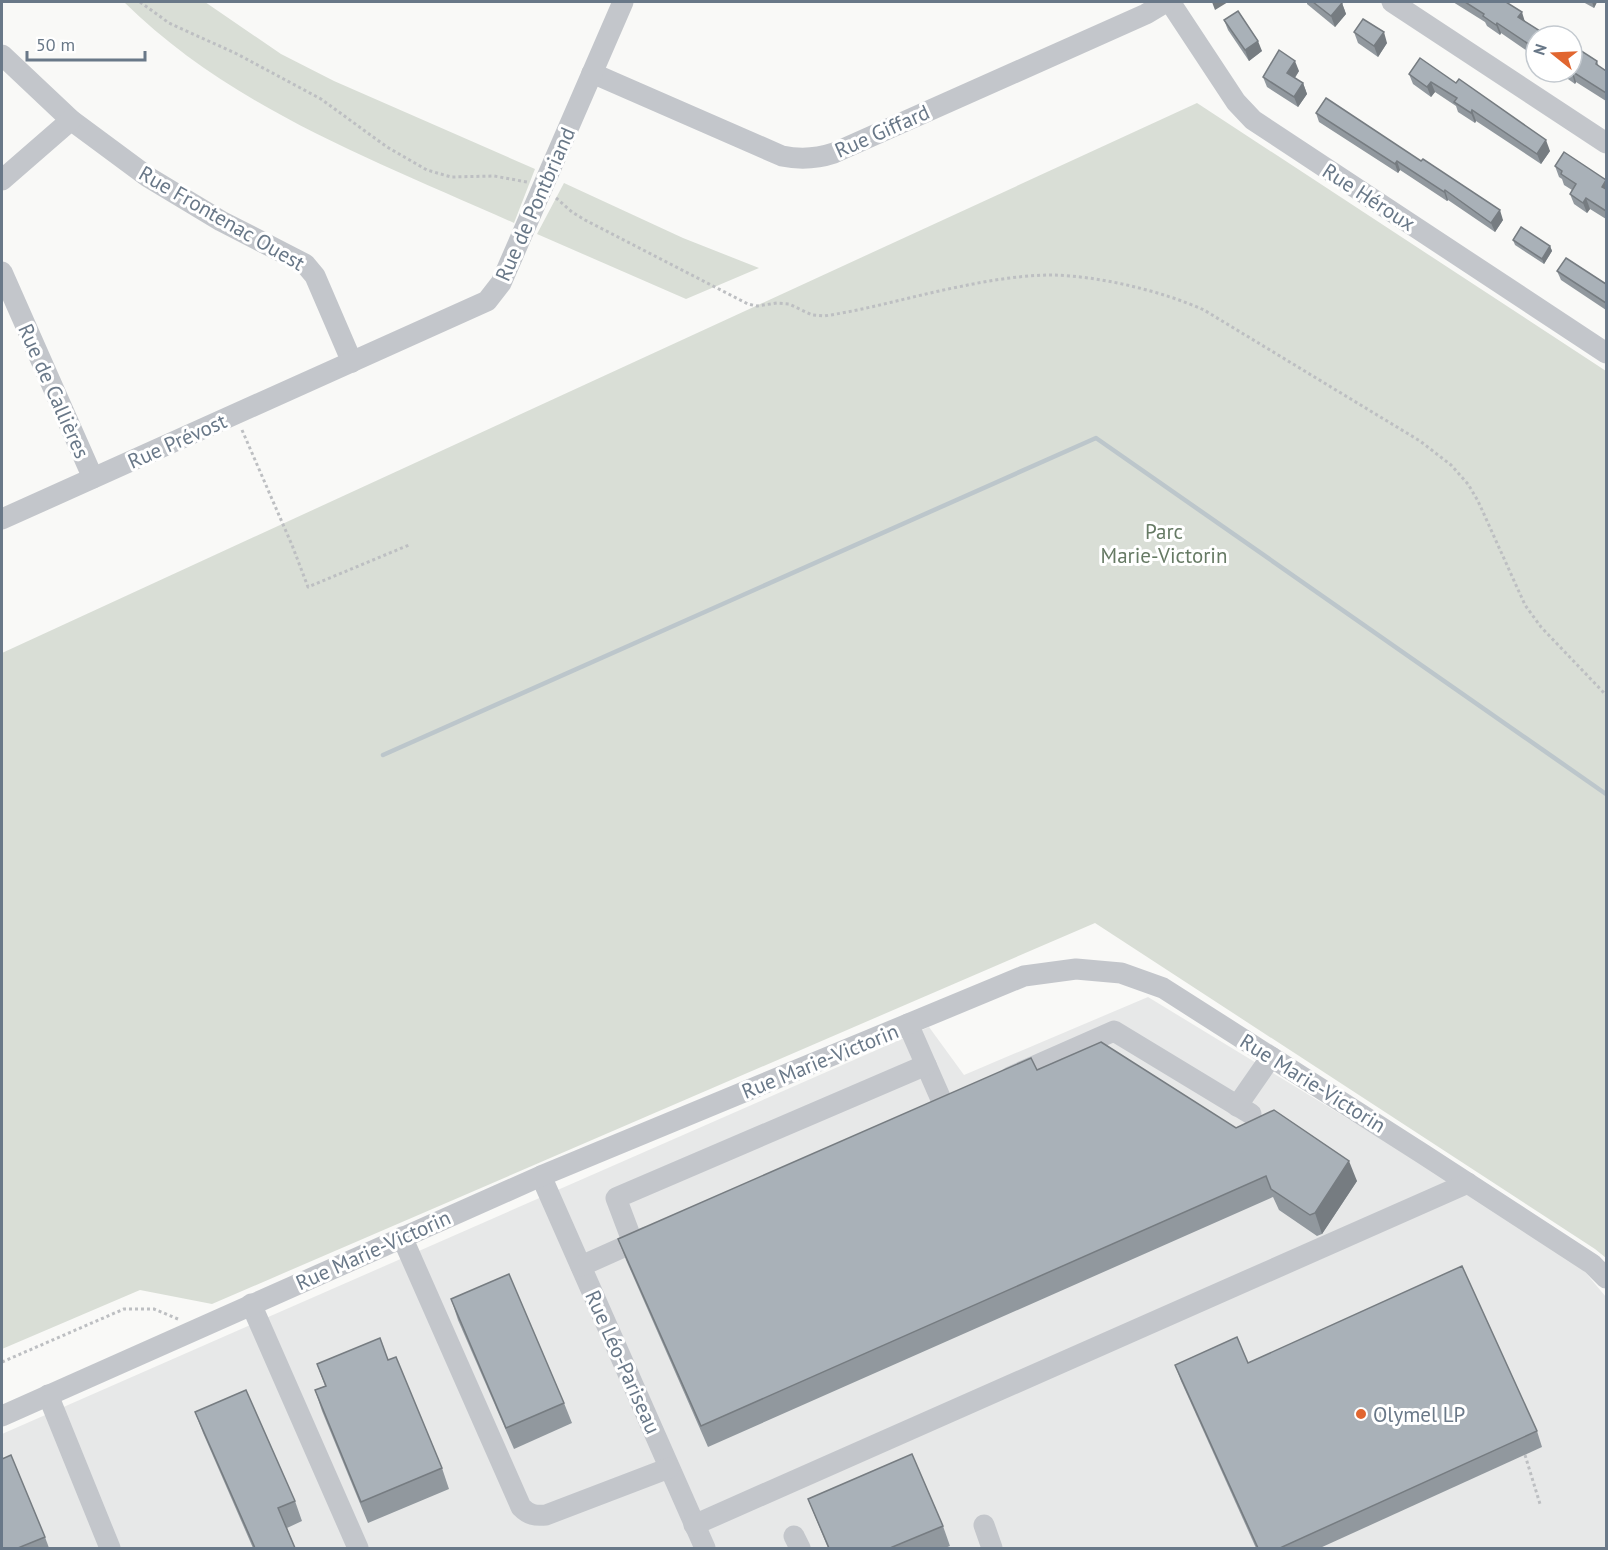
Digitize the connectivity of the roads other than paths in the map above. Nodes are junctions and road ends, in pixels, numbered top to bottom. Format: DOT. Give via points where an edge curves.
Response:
graph roads {
  1 [pos="623,2"];
  2 [pos="1168,2"];
  3 [pos="1392,2"];
  4 [pos="2,55"];
  5 [pos="592,74"];
  6 [pos="71,120"];
  7 [pos="1606,143"];
  8 [pos="2,180"];
  9 [pos="2,272"];
  10 [pos="1606,353"];
  11 [pos="352,362"];
  12 [pos="93,478"];
  13 [pos="2,519"];
  14 [pos="908,1024"];
  15 [pos="1271,1057"];
  16 [pos="926,1065"];
  17 [pos="987,1087"];
  18 [pos="965,1096"];
  19 [pos="944,1106"];
  20 [pos="923,1115"];
  21 [pos="541,1176"];
  22 [pos="1468,1183"];
  23 [pos="665,1228"];
  24 [pos="402,1237"];
  25 [pos="633,1243"];
  26 [pos="581,1266"];
  27 [pos="1606,1278"];
  28 [pos="251,1304"];
  29 [pos="48,1395"];
  30 [pos="2,1416"];
  31 [pos="669,1468"];
  32 [pos="694,1525"];
  33 [pos="984,1525"];
  34 [pos="110,1548"];
  35 [pos="358,1548"];
  36 [pos="705,1548"];
  37 [pos="992,1548"];
  1 -- 5 [label="street, Rue de Pontbriand"];
  2 -- 5 [label="street, Rue Giffard" via="834,153 812,159 782,156"];
  2 -- 10 [label="street, Rue Héroux" via="1236,102 1253,120"];
  3 -- 7 [label="street"];
  4 -- 6 [label="street, Rue Frontenac Ouest"];
  5 -- 11 [label="street, Rue de Pontbriand" via="501,283 487,301"];
  6 -- 8 [label="street"];
  6 -- 11 [label="street, Rue Frontenac Ouest" via="186,202 305,264 315,276"];
  9 -- 12 [label="street, Rue de Callières"];
  11 -- 12 [label="street, Rue Prévost"];
  12 -- 13 [label="street, Rue Prévost"];
  14 -- 15 [label="street, Rue Marie-Victorin" via="1024,976 1076,969 1121,973 1163,988"];
  14 -- 16 [label="street"];
  14 -- 21 [label="street, Rue Marie-Victorin"];
  15 -- 17 [label="street" via="1244,1110 1114,1031"];
  15 -- 22 [label="street, Rue Marie-Victorin"];
  16 -- 19 [label="street"];
  16 -- 25 [label="street" via="616,1198"];
  18 -- 19 [label="street"];
  19 -- 20 [label="street"];
  21 -- 24 [label="street, Rue Marie-Victorin"];
  21 -- 26 [label="street, Rue Léo-Pariseau"];
  22 -- 27 [label="street, Rue Marie-Victorin" via="1593,1264"];
  22 -- 32 [label="street"];
  23 -- 25 [label="street"];
  24 -- 28 [label="street, Rue Marie-Victorin"];
  24 -- 31 [label="street" via="527,1513 546,1515"];
  25 -- 26 [label="street"];
  26 -- 31 [label="street, Rue Léo-Pariseau"];
  28 -- 29 [label="street, Rue Marie-Victorin"];
  28 -- 35 [label="street"];
  29 -- 30 [label="street, Rue Marie-Victorin"];
  29 -- 34 [label="street"];
  31 -- 32 [label="street, Rue Léo-Pariseau"];
  32 -- 36 [label="street, Rue Léo-Pariseau"];
  33 -- 37 [label="street"];
}
